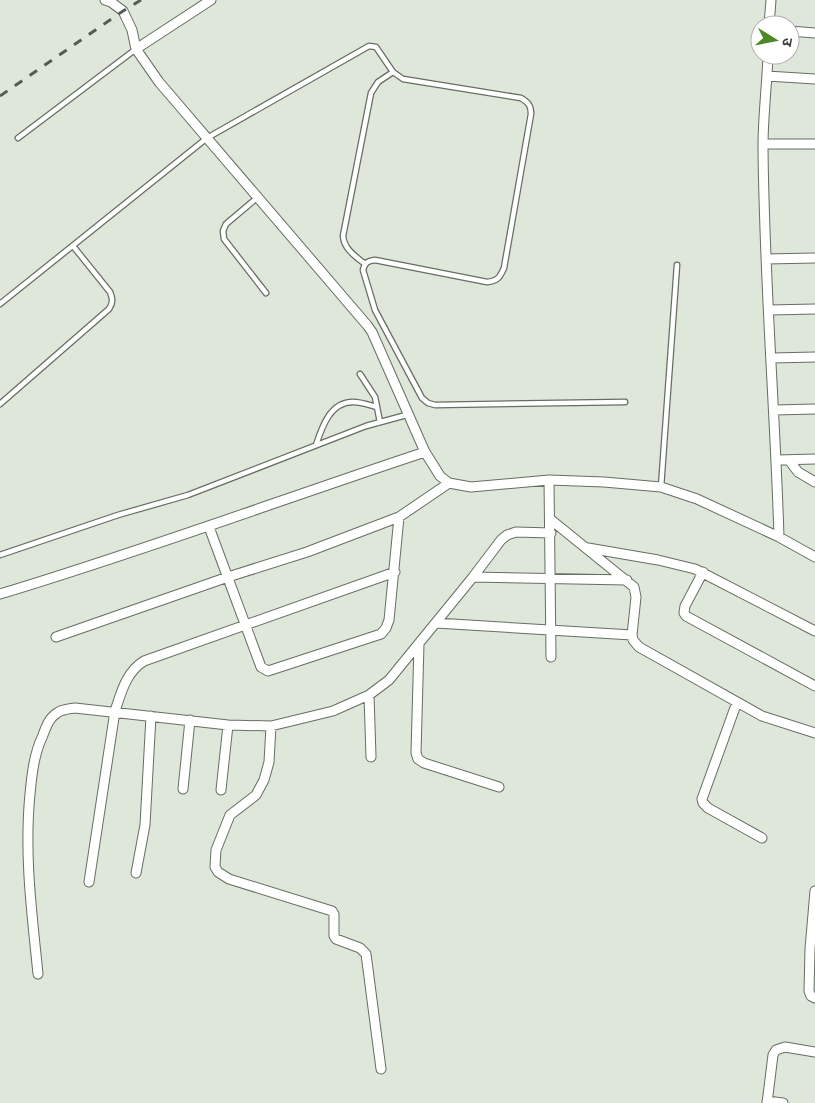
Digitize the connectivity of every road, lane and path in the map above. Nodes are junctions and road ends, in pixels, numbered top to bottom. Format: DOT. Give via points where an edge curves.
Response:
graph roads {
  1 [pos="105,0"];
  2 [pos="212,0"];
  3 [pos="771,0"];
  4 [pos="770,15"];
  5 [pos="800,32"];
  6 [pos="815,33"];
  7 [pos="136,49"];
  8 [pos="768,65"];
  9 [pos="393,72"];
  10 [pos="767,76"];
  11 [pos="815,79"];
  12 [pos="18,138"];
  13 [pos="207,138"];
  14 [pos="763,144"];
  15 [pos="815,144"];
  16 [pos="258,198"];
  17 [pos="73,246"];
  18 [pos="815,258"];
  19 [pos="766,259"];
  20 [pos="364,264"];
  21 [pos="677,265"];
  22 [pos="266,293"];
  23 [pos="0,304"];
  24 [pos="815,309"];
  25 [pos="769,310"];
  26 [pos="815,357"];
  27 [pos="772,358"];
  28 [pos="360,374"];
  29 [pos="625,402"];
  30 [pos="0,404"];
  31 [pos="377,407"];
  32 [pos="815,409"];
  33 [pos="774,410"];
  34 [pos="410,414"];
  35 [pos="380,422"];
  36 [pos="316,445"];
  37 [pos="425,452"];
  38 [pos="815,459"];
  39 [pos="777,460"];
  40 [pos="789,460"];
  41 [pos="815,482"];
  42 [pos="449,483"];
  43 [pos="549,484"];
  44 [pos="661,487"];
  45 [pos="400,517"];
  46 [pos="550,519"];
  47 [pos="209,527"];
  48 [pos="551,533"];
  49 [pos="779,537"];
  50 [pos="588,548"];
  51 [pos="0,555"];
  52 [pos="815,557"];
  53 [pos="395,572"];
  54 [pos="703,572"];
  55 [pos="228,577"];
  56 [pos="473,577"];
  57 [pos="550,580"];
  58 [pos="626,580"];
  59 [pos="0,594"];
  60 [pos="436,623"];
  61 [pos="245,624"];
  62 [pos="550,630"];
  63 [pos="815,631"];
  64 [pos="632,635"];
  65 [pos="56,637"];
  66 [pos="418,644"];
  67 [pos="551,657"];
  68 [pos="815,686"];
  69 [pos="370,695"];
  70 [pos="738,702"];
  71 [pos="114,711"];
  72 [pos="151,716"];
  73 [pos="190,720"];
  74 [pos="228,725"];
  75 [pos="271,726"];
  76 [pos="815,733"];
  77 [pos="371,757"];
  78 [pos="499,787"];
  79 [pos="183,789"];
  80 [pos="220,790"];
  81 [pos="762,838"];
  82 [pos="136,873"];
  83 [pos="89,882"];
  84 [pos="815,891"];
  85 [pos="815,899"];
  86 [pos="813,949"];
  87 [pos="38,974"];
  88 [pos="815,998"];
  89 [pos="815,1052"];
  90 [pos="381,1069"];
  91 [pos="767,1102"];
  92 [pos="783,1103"];
  1 -- 7 [label="street" via="123,11"];
  2 -- 7 [label="street"];
  3 -- 4 [label="street"];
  5 -- 6 [label="street"];
  7 -- 12 [label="lane"];
  7 -- 13 [label="street" via="159,82"];
  8 -- 10 [label="street"];
  9 -- 13 [label="lane" via="376,47 364,47"];
  9 -- 20 [label="lane" via="378,82 370,93 343,236 347,249"];
  9 -- 20 [label="lane" via="404,79 521,98 528,102 531,114 504,268 495,282 375,260"];
  10 -- 11 [label="street"];
  10 -- 14 [label="street"];
  13 -- 16 [label="street"];
  13 -- 17 [label="lane"];
  14 -- 15 [label="street"];
  14 -- 19 [label="street"];
  16 -- 22 [label="lane" via="226,224 223,231 224,239"];
  16 -- 34 [label="street" via="372,332"];
  17 -- 23 [label="lane"];
  17 -- 30 [label="lane" via="110,292 112,304"];
  18 -- 19 [label="street"];
  19 -- 25 [label="street"];
  20 -- 29 [label="lane" via="375,310 422,398 428,403"];
  21 -- 44 [label="lane"];
  24 -- 25 [label="street"];
  25 -- 27 [label="street"];
  26 -- 27 [label="street"];
  27 -- 33 [label="street"];
  28 -- 31 [label="lane" via="373,392"];
  31 -- 35 [label="lane"];
  31 -- 36 [label="lane" via="356,402 340,405 326,420"];
  32 -- 33 [label="street"];
  33 -- 39 [label="street"];
  34 -- 35 [label="lane"];
  34 -- 37 [label="street"];
  35 -- 36 [label="lane"];
  36 -- 51 [label="lane" via="188,495"];
  37 -- 42 [label="street" via="440,476"];
  37 -- 47 [label="street"];
  38 -- 40 [label="street"];
  39 -- 40 [label="street"];
  39 -- 49 [label="street"];
  40 -- 41 [label="street" via="798,472"];
  42 -- 43 [label="street" via="471,487"];
  42 -- 45 [label="street"];
  43 -- 44 [label="street"];
  43 -- 46 [label="street"];
  44 -- 49 [label="street" via="697,499"];
  45 -- 53 [label="street"];
  45 -- 55 [label="street"];
  46 -- 48 [label="street"];
  46 -- 50 [label="street"];
  47 -- 55 [label="street"];
  47 -- 59 [label="street"];
  48 -- 56 [label="street" via="516,532 508,535"];
  48 -- 57 [label="street"];
  49 -- 52 [label="street"];
  50 -- 54 [label="street" via="658,560"];
  50 -- 58 [label="street"];
  53 -- 61 [label="street"];
  53 -- 61 [label="street" via="389,620 380,634 268,671 261,667"];
  54 -- 63 [label="street"];
  54 -- 68 [label="street" via="685,606 686,616"];
  55 -- 61 [label="street"];
  55 -- 65 [label="street"];
  56 -- 57 [label="street"];
  56 -- 60 [label="street"];
  57 -- 58 [label="street"];
  57 -- 62 [label="street"];
  58 -- 64 [label="street" via="636,593"];
  60 -- 62 [label="street"];
  60 -- 66 [label="street"];
  61 -- 71 [label="street" via="144,661 133,670"];
  62 -- 64 [label="street"];
  62 -- 67 [label="street"];
  64 -- 70 [label="street" via="639,647"];
  66 -- 69 [label="street" via="389,680"];
  66 -- 78 [label="street" via="418,759"];
  69 -- 75 [label="street" via="333,711"];
  69 -- 77 [label="street"];
  70 -- 76 [label="street" via="774,721"];
  70 -- 81 [label="street" via="702,799 708,808"];
  71 -- 72 [label="street"];
  71 -- 83 [label="street"];
  71 -- 87 [label="street" via="75,708 56,713 37,746 27,844"];
  72 -- 73 [label="street"];
  72 -- 82 [label="street" via="145,825"];
  73 -- 74 [label="street"];
  73 -- 79 [label="street"];
  74 -- 75 [label="street"];
  74 -- 80 [label="street"];
  75 -- 90 [label="street" via="269,762 264,780 256,795 230,815 216,850 215,868 229,880 332,911 336,939 360,948 366,954"];
  84 -- 85 [label="street"];
  85 -- 86 [label="street"];
  86 -- 88 [label="street" via="810,994"];
  89 -- 91 [label="street" via="785,1047 776,1050"];
  91 -- 92 [label="street"];
}
